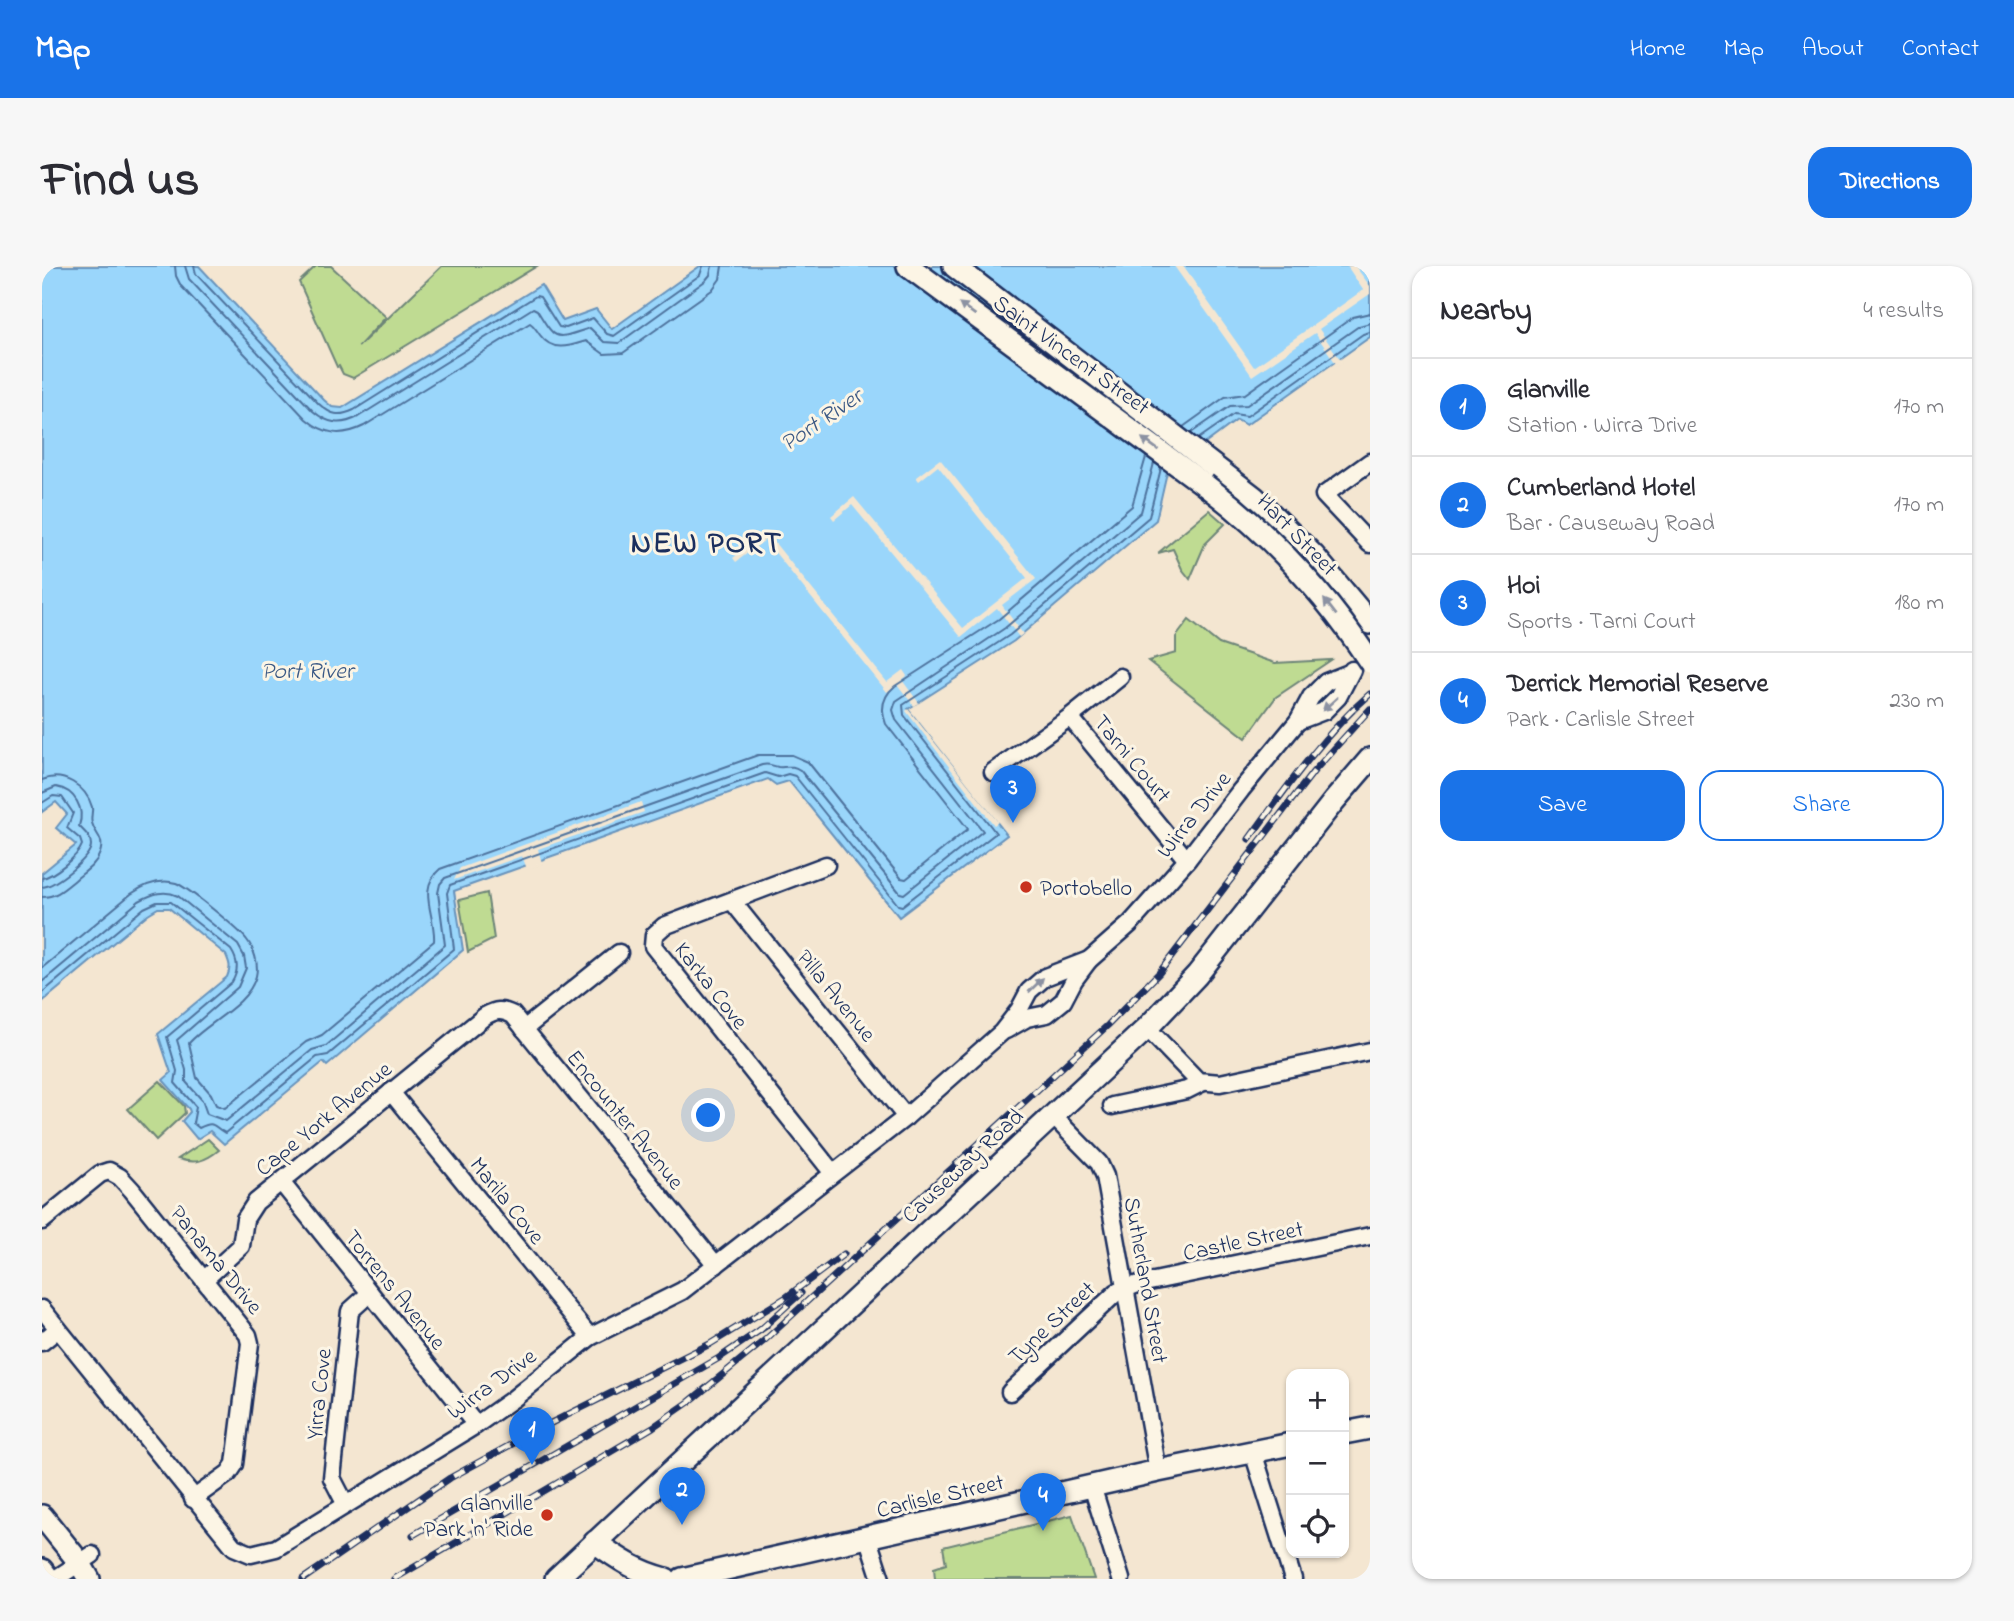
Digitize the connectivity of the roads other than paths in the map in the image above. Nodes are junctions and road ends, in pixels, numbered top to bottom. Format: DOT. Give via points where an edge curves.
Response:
graph roads {
  1 [pos="908,266"];
  2 [pos="954,266"];
  3 [pos="1370,462"];
  4 [pos="1211,476"];
  5 [pos="1370,544"];
  6 [pos="1370,623"];
  7 [pos="1370,654"];
  8 [pos="1370,662"];
  9 [pos="1120,677"];
  10 [pos="1070,717"];
  11 [pos="1367,769"];
  12 [pos="993,772"];
  13 [pos="1187,860"];
  14 [pos="826,865"];
  15 [pos="732,901"];
  16 [pos="620,953"];
  17 [pos="1089,960"];
  18 [pos="496,1010"];
  19 [pos="1147,1028"];
  20 [pos="524,1029"];
  21 [pos="1002,1032"];
  22 [pos="1370,1051"];
  23 [pos="1203,1082"];
  24 [pos="391,1092"];
  25 [pos="1112,1106"];
  26 [pos="1053,1116"];
  27 [pos="906,1117"];
  28 [pos="832,1172"];
  29 [pos="281,1181"];
  30 [pos="42,1221"];
  31 [pos="1370,1236"];
  32 [pos="716,1265"];
  33 [pos="205,1279"];
  34 [pos="1125,1288"];
  35 [pos="370,1293"];
  36 [pos="42,1309"];
  37 [pos="58,1329"];
  38 [pos="590,1337"];
  39 [pos="42,1342"];
  40 [pos="1010,1392"];
  41 [pos="476,1425"];
  42 [pos="1370,1428"];
  43 [pos="1349,1432"];
  44 [pos="1286,1445"];
  45 [pos="1253,1452"];
  46 [pos="1158,1471"];
  47 [pos="1092,1486"];
  48 [pos="194,1499"];
  49 [pos="346,1505"];
  50 [pos="42,1516"];
  51 [pos="868,1539"];
  52 [pos="595,1542"];
  53 [pos="87,1565"];
  54 [pos="42,1570"];
  55 [pos="49,1579"];
  56 [pos="55,1579"];
  57 [pos="556,1579"];
  58 [pos="666,1579"];
  59 [pos="682,1579"];
  60 [pos="881,1579"];
  61 [pos="1121,1579"];
  62 [pos="1293,1579"];
  4 -- 1 [label="main road, Saint Vincent Street, one-way"];
  2 -- 4 [label="main road, Saint Vincent Street"];
  3 -- 5 [label="street" via="1324,495"];
  4 -- 6 [label="main road, Hart Street" via="1254,497 1314,556"];
  8 -- 4 [label="main road, Hart Street, one-way, bridge" via="1300,569"];
  7 -- 13 [label="street, Wirra Drive" via="1349,673 1338,697 1324,711 1298,721"];
  9 -- 10 [label="street, Tarni Court"];
  10 -- 12 [label="street, Tarni Court"];
  10 -- 13 [label="street, Tarni Court"];
  11 -- 19 [label="main road, Causeway Road" via="1197,975"];
  13 -- 17 [label="street, Wirra Drive" via="1130,924"];
  14 -- 15 [label="street, Karka Cove"];
  15 -- 27 [label="street, Pilla Avenue"];
  15 -- 28 [label="street, Karka Cove" via="664,926 654,935 653,946"];
  16 -- 20 [label="street"];
  21 -- 17 [label="street, Wirra Drive, one-way" via="1029,991 1045,977"];
  17 -- 21 [label="street, Wirra Drive" via="1063,1001 1047,1014 1027,1018"];
  18 -- 20 [label="street, Encounter Avenue" via="513,1015"];
  18 -- 24 [label="street, Cape York Avenue"];
  19 -- 23 [label="street"];
  19 -- 26 [label="main road, Causeway Road"];
  20 -- 32 [label="street, Encounter Avenue"];
  21 -- 27 [label="street, Wirra Drive"];
  22 -- 23 [label="street" via="1220,1083"];
  23 -- 25 [label="street" via="1187,1090"];
  24 -- 29 [label="street, Cape York Avenue"];
  24 -- 38 [label="street, Marila Cove"];
  26 -- 34 [label="street, Sutherland Street" via="1102,1168"];
  26 -- 52 [label="main road, Causeway Road"];
  27 -- 28 [label="street, Wirra Drive"];
  28 -- 32 [label="street, Wirra Drive"];
  29 -- 33 [label="street, Cape York Avenue" via="256,1202 245,1219 241,1246"];
  29 -- 35 [label="street, Torrens Avenue"];
  30 -- 33 [label="street, Panama Drive" via="109,1171 132,1190"];
  31 -- 34 [label="street, Castle Street"];
  32 -- 38 [label="street, Wirra Drive" via="682,1291"];
  33 -- 48 [label="street, Panama Drive" via="250,1343 234,1464"];
  34 -- 40 [label="street, Tyne Street"];
  34 -- 46 [label="street, Sutherland Street"];
  35 -- 41 [label="street, Torrens Avenue"];
  35 -- 49 [label="street, Yirra Cove" via="349,1311 331,1478"];
  36 -- 37 [label="street, Wirra Drive"];
  37 -- 39 [label="street"];
  37 -- 48 [label="street, Wirra Drive"];
  38 -- 41 [label="street, Wirra Drive"];
  41 -- 49 [label="street, Wirra Drive"];
  42 -- 43 [label="main road"];
  44 -- 45 [label="main road, Carlisle Street"];
  45 -- 46 [label="main road, Carlisle Street"];
  45 -- 62 [label="street"];
  46 -- 47 [label="main road, Carlisle Street"];
  47 -- 51 [label="main road, Carlisle Street"];
  47 -- 61 [label="street"];
  48 -- 49 [label="street, Wirra Drive" via="234,1547 251,1554 276,1548"];
  50 -- 53 [label="main road"];
  51 -- 59 [label="main road, Carlisle Street"];
  51 -- 60 [label="street"];
  52 -- 57 [label="main road, Causeway Road"];
  52 -- 58 [label="main road" via="629,1566"];
  53 -- 56 [label="street"];
  54 -- 55 [label="main road"];
}
